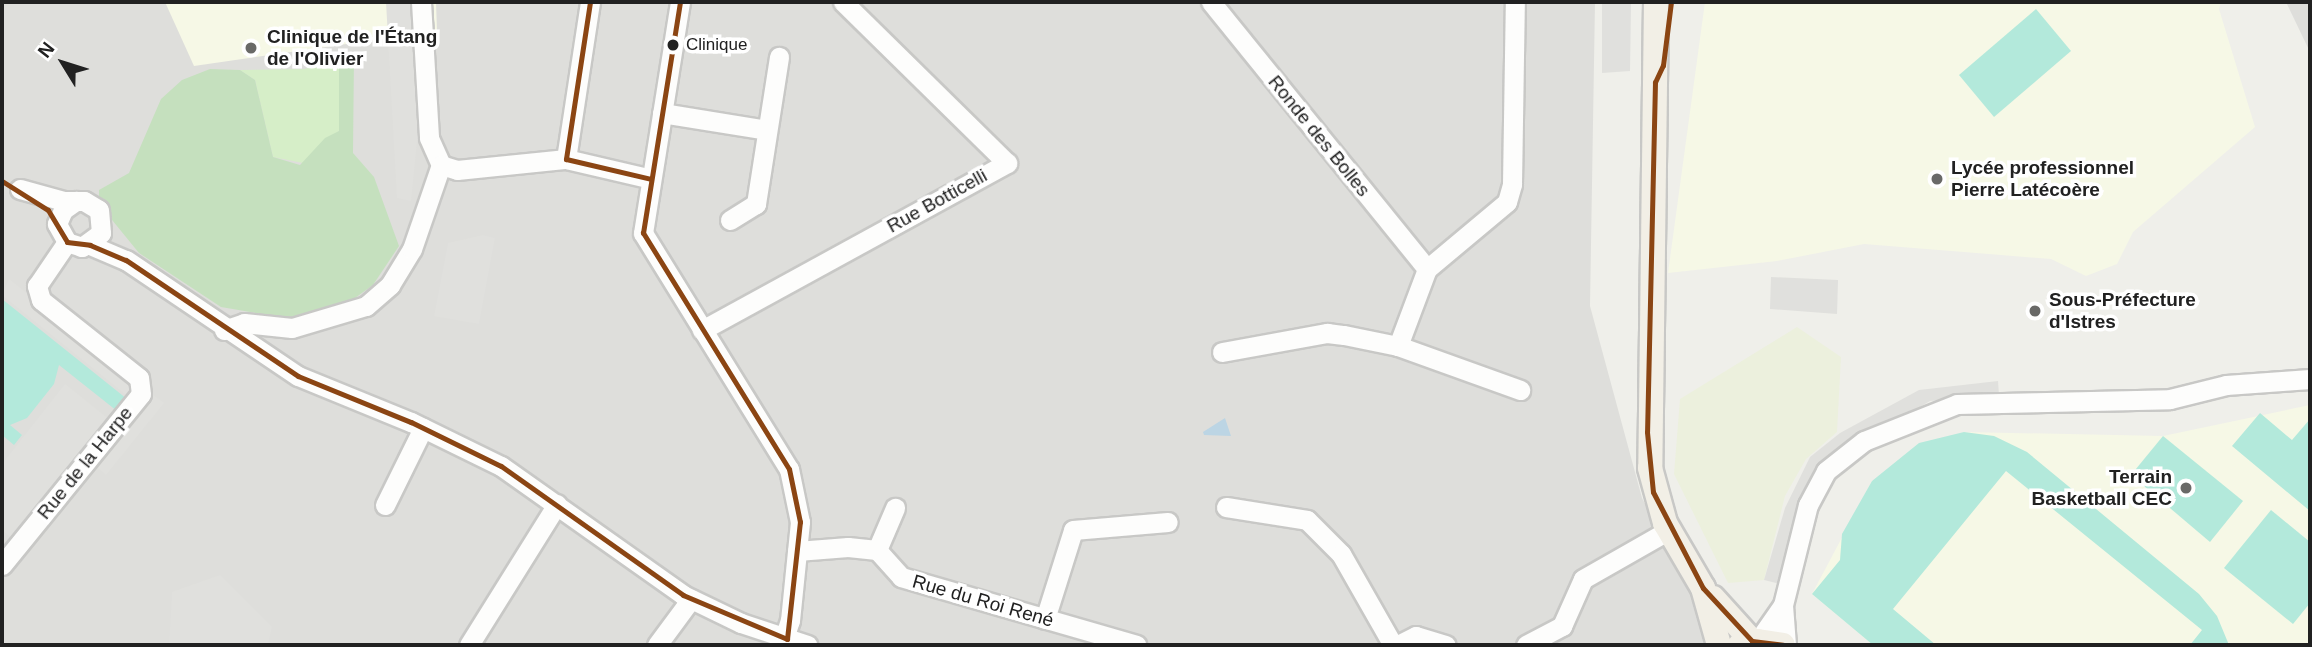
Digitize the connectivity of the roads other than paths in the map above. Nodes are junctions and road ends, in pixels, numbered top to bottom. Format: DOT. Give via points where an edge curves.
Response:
graph roads {
  1 [pos="421,2"];
  2 [pos="590,2"];
  3 [pos="680,2"];
  4 [pos="843,2"];
  5 [pos="1211,2"];
  6 [pos="1515,2"];
  7 [pos="1656,2"];
  8 [pos="779,57"];
  9 [pos="662,113"];
  10 [pos="767,130"];
  11 [pos="566,159"];
  12 [pos="441,165"];
  13 [pos="651,179"];
  14 [pos="11,185"];
  15 [pos="76,201"];
  16 [pos="730,220"];
  17 [pos="57,224"];
  18 [pos="103,226"];
  19 [pos="67,243"];
  20 [pos="90,245"];
  21 [pos="126,260"];
  22 [pos="1427,269"];
  23 [pos="224,330"];
  24 [pos="702,330"];
  25 [pos="1398,346"];
  26 [pos="1222,352"];
  27 [pos="2310,379"];
  28 [pos="1520,390"];
  29 [pos="423,428"];
  30 [pos="384,505"];
  31 [pos="557,505"];
  32 [pos="1226,507"];
  33 [pos="895,508"];
  34 [pos="1168,522"];
  35 [pos="1669,530"];
  36 [pos="877,550"];
  37 [pos="797,551"];
  38 [pos="2,565"];
  39 [pos="1703,588"];
  40 [pos="691,599"];
  41 [pos="1783,605"];
  42 [pos="1045,619"];
  43 [pos="1554,639"];
  44 [pos="784,642"];
  45 [pos="1750,642"];
  46 [pos="469,645"];
  47 [pos="657,645"];
  48 [pos="807,645"];
  49 [pos="1136,645"];
  50 [pos="1395,645"];
  51 [pos="1446,645"];
  52 [pos="1526,645"];
  53 [pos="1720,645"];
  54 [pos="1785,645"];
  1 -- 12 [label="street" via="429,138"];
  2 -- 11 [label="street"];
  3 -- 9 [label="street"];
  4 -- 24 [label="street, Rue Botticelli" via="1007,163"];
  5 -- 22 [label="street, Ronde des Bolles"];
  6 -- 22 [label="street" via="1512,184 1507,202"];
  7 -- 35 [label="main road" via="1647,432 1653,492"];
  8 -- 10 [label="street"];
  9 -- 10 [label="street"];
  9 -- 13 [label="street"];
  10 -- 16 [label="street" via="756,204"];
  11 -- 12 [label="street" via="457,170"];
  11 -- 13 [label="street"];
  12 -- 23 [label="street" via="412,249 390,285 366,306 292,328 243,323"];
  13 -- 24 [label="street" via="643,233"];
  14 -- 15 [label="street"];
  14 -- 17 [label="street" via="48,210"];
  15 -- 17 [label="street" via="62,210"];
  15 -- 18 [label="street" via="99,210"];
  17 -- 19 [label="street"];
  18 -- 20 [label="street"];
  18 -- 21 [label="street"];
  19 -- 20 [label="street"];
  19 -- 38 [label="street, Rue de la Harpe" via="37,286 41,300 139,378 141,394"];
  20 -- 21 [label="street"];
  21 -- 23 [label="street"];
  22 -- 25 [label="street"];
  23 -- 29 [label="street" via="298,376"];
  24 -- 37 [label="street" via="789,469 800,522"];
  25 -- 26 [label="street" via="1327,333"];
  25 -- 28 [label="street"];
  27 -- 41 [label="street" via="2226,385 2170,399 1957,404 1864,441 1826,471 1808,505"];
  29 -- 30 [label="street"];
  29 -- 31 [label="street" via="501,466"];
  31 -- 40 [label="street"];
  31 -- 46 [label="street"];
  32 -- 50 [label="street" via="1307,520 1341,554"];
  33 -- 36 [label="street"];
  34 -- 42 [label="street" via="1073,530"];
  35 -- 39 [label="main road"];
  35 -- 43 [label="street" via="1583,579"];
  36 -- 37 [label="street"];
  36 -- 42 [label="street, Rue du Roi René" via="901,577"];
  37 -- 44 [label="street"];
  39 -- 45 [label="main road"];
  39 -- 53 [label="main road"];
  40 -- 44 [label="street"];
  40 -- 47 [label="street"];
  41 -- 45 [label="street"];
  41 -- 54 [label="street"];
  42 -- 49 [label="street, Rue du Roi René"];
  43 -- 52 [label="street"];
  44 -- 48 [label="street"];
  45 -- 54 [label="main road"];
  50 -- 51 [label="street" via="1416,636"];
}
